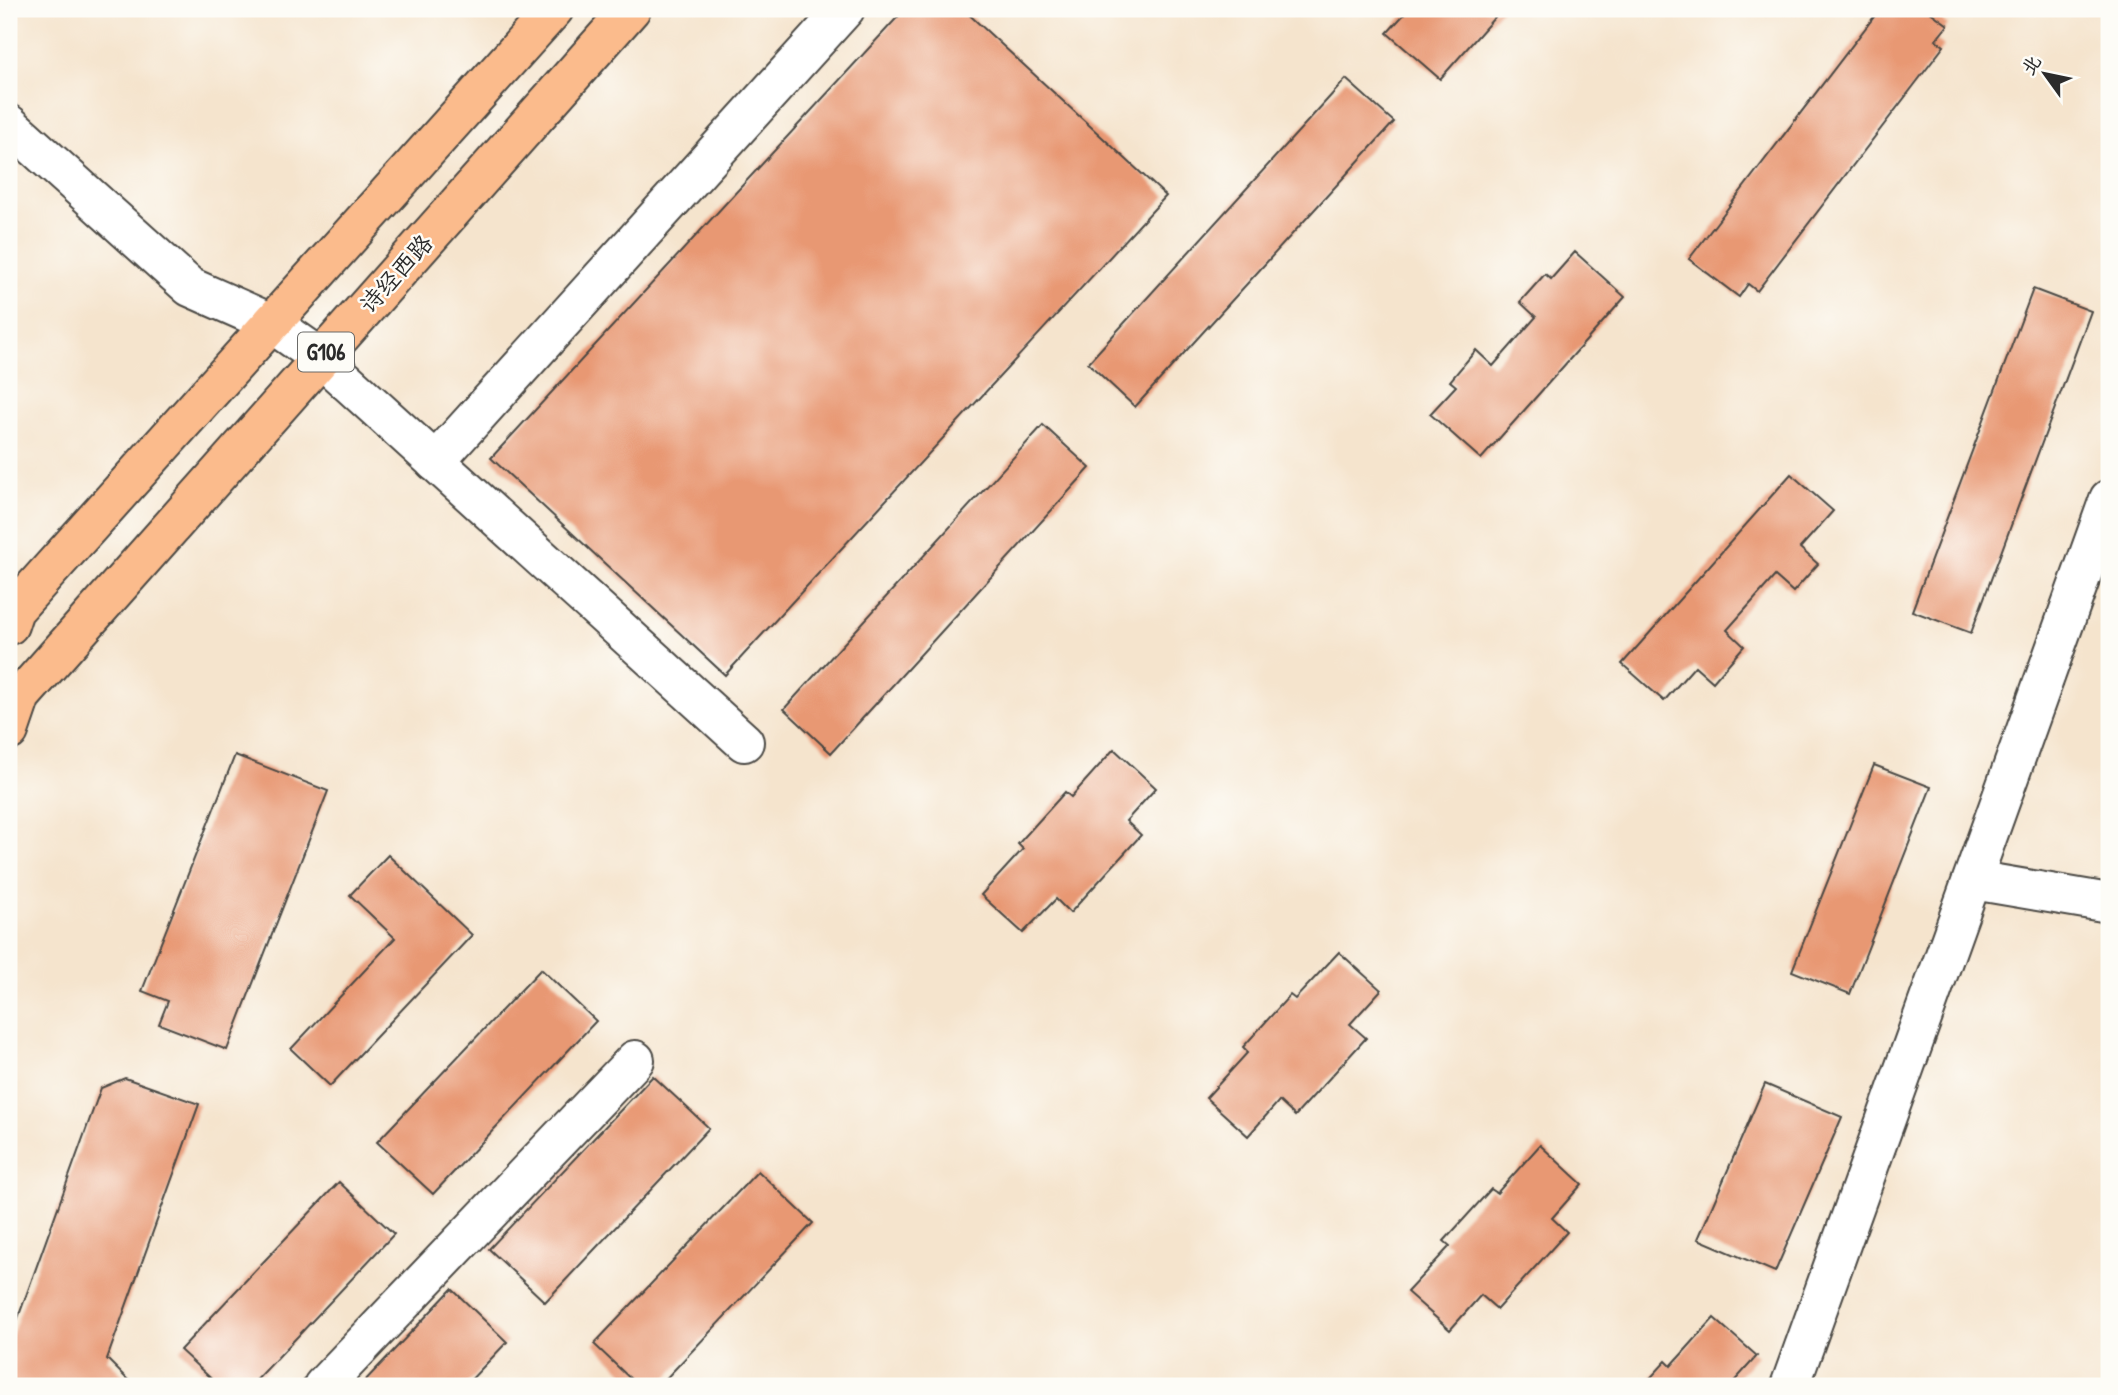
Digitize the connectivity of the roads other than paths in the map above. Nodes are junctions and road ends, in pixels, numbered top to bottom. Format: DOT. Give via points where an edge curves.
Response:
graph roads {
  1 [pos="554,9"];
  2 [pos="631,9"];
  3 [pos="845,9"];
  4 [pos="9,124"];
  5 [pos="271,323"];
  6 [pos="321,358"];
  7 [pos="435,463"];
  8 [pos="2109,499"];
  9 [pos="11,617"];
  10 [pos="9,731"];
  11 [pos="744,742"];
  12 [pos="1973,880"];
  13 [pos="2109,902"];
  14 [pos="635,1059"];
  15 [pos="323,1386"];
  16 [pos="1790,1386"];
  1 -- 5 [label="highway, G106"];
  2 -- 6 [label="highway, 诗经西路 / G106"];
  3 -- 7 [label="street"];
  4 -- 5 [label="street" via="190,287"];
  5 -- 6 [label="street"];
  5 -- 9 [label="highway, G106"];
  6 -- 7 [label="street"];
  6 -- 10 [label="highway, 诗经西路 / G106" via="21,696"];
  7 -- 11 [label="street"];
  8 -- 12 [label="street"];
  12 -- 13 [label="street"];
  12 -- 16 [label="street"];
  14 -- 15 [label="street"];
}
